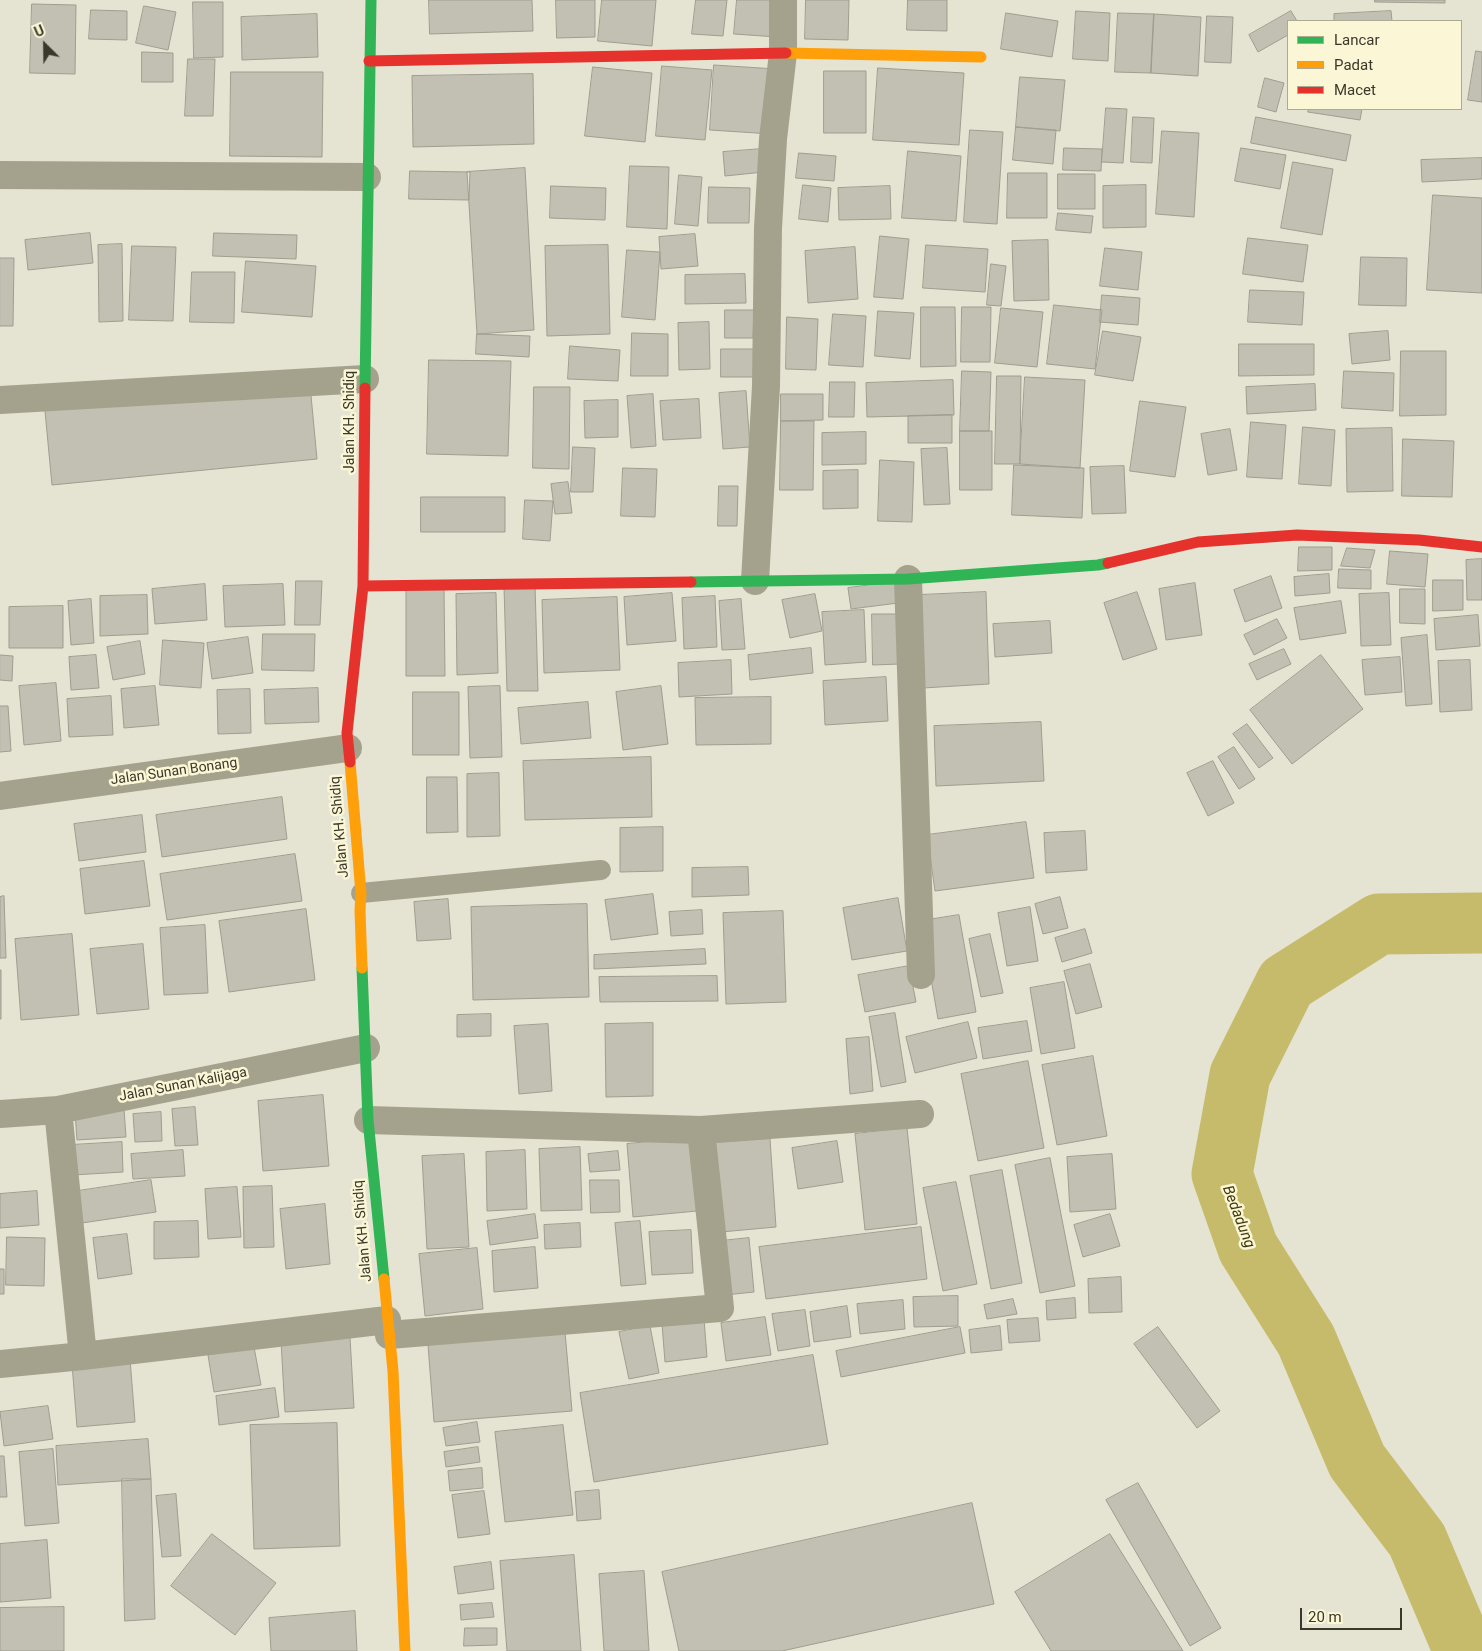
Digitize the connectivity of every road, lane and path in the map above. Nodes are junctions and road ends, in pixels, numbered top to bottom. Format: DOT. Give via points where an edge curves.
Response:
graph roads {
  1 [pos="371,0"];
  2 [pos="783,0"];
  3 [pos="782,53"];
  4 [pos="981,57"];
  5 [pos="369,62"];
  6 [pos="0,175"];
  7 [pos="367,177"];
  8 [pos="365,379"];
  9 [pos="0,400"];
  10 [pos="1482,547"];
  11 [pos="908,578"];
  12 [pos="755,581"];
  13 [pos="364,586"];
  14 [pos="348,748"];
  15 [pos="0,796"];
  16 [pos="601,870"];
  17 [pos="361,893"];
  18 [pos="921,975"];
  19 [pos="366,1048"];
  20 [pos="58,1110"];
  21 [pos="0,1114"];
  22 [pos="920,1114"];
  23 [pos="368,1120"];
  24 [pos="701,1130"];
  25 [pos="388,1328"];
  26 [pos="83,1356"];
  27 [pos="0,1364"];
  28 [pos="405,1651"];
  1 -- 5 [label="street, Jalan KH. Shidiq"];
  2 -- 3 [label="street"];
  3 -- 4 [label="street"];
  3 -- 5 [label="street"];
  3 -- 12 [label="street" via="770,188 766,386"];
  5 -- 7 [label="street, Jalan KH. Shidiq"];
  6 -- 7 [label="street"];
  7 -- 8 [label="street, Jalan KH. Shidiq"];
  8 -- 9 [label="street"];
  8 -- 13 [label="street, Jalan KH. Shidiq"];
  10 -- 11 [label="street" via="1419,540 1297,535 1198,542 1098,565"];
  11 -- 12 [label="street"];
  11 -- 18 [label="street"];
  12 -- 13 [label="street"];
  13 -- 14 [label="street, Jalan KH. Shidiq"];
  14 -- 15 [label="street, Jalan Sunan Bonang"];
  14 -- 17 [label="street, Jalan KH. Shidiq"];
  16 -- 17 [label="lane"];
  17 -- 19 [label="street, Jalan KH. Shidiq"];
  19 -- 20 [label="street, Jalan Sunan Kalijaga"];
  19 -- 23 [label="street, Jalan KH. Shidiq"];
  20 -- 21 [label="street, Jalan Sunan Kalijaga"];
  20 -- 26 [label="street"];
  22 -- 24 [label="street"];
  23 -- 24 [label="street"];
  23 -- 25 [label="street, Jalan KH. Shidiq"];
  24 -- 25 [label="street" via="720,1308"];
  25 -- 26 [label="street"];
  25 -- 28 [label="street, Jalan KH. Shidiq" via="393,1370"];
  26 -- 27 [label="street"];
}
